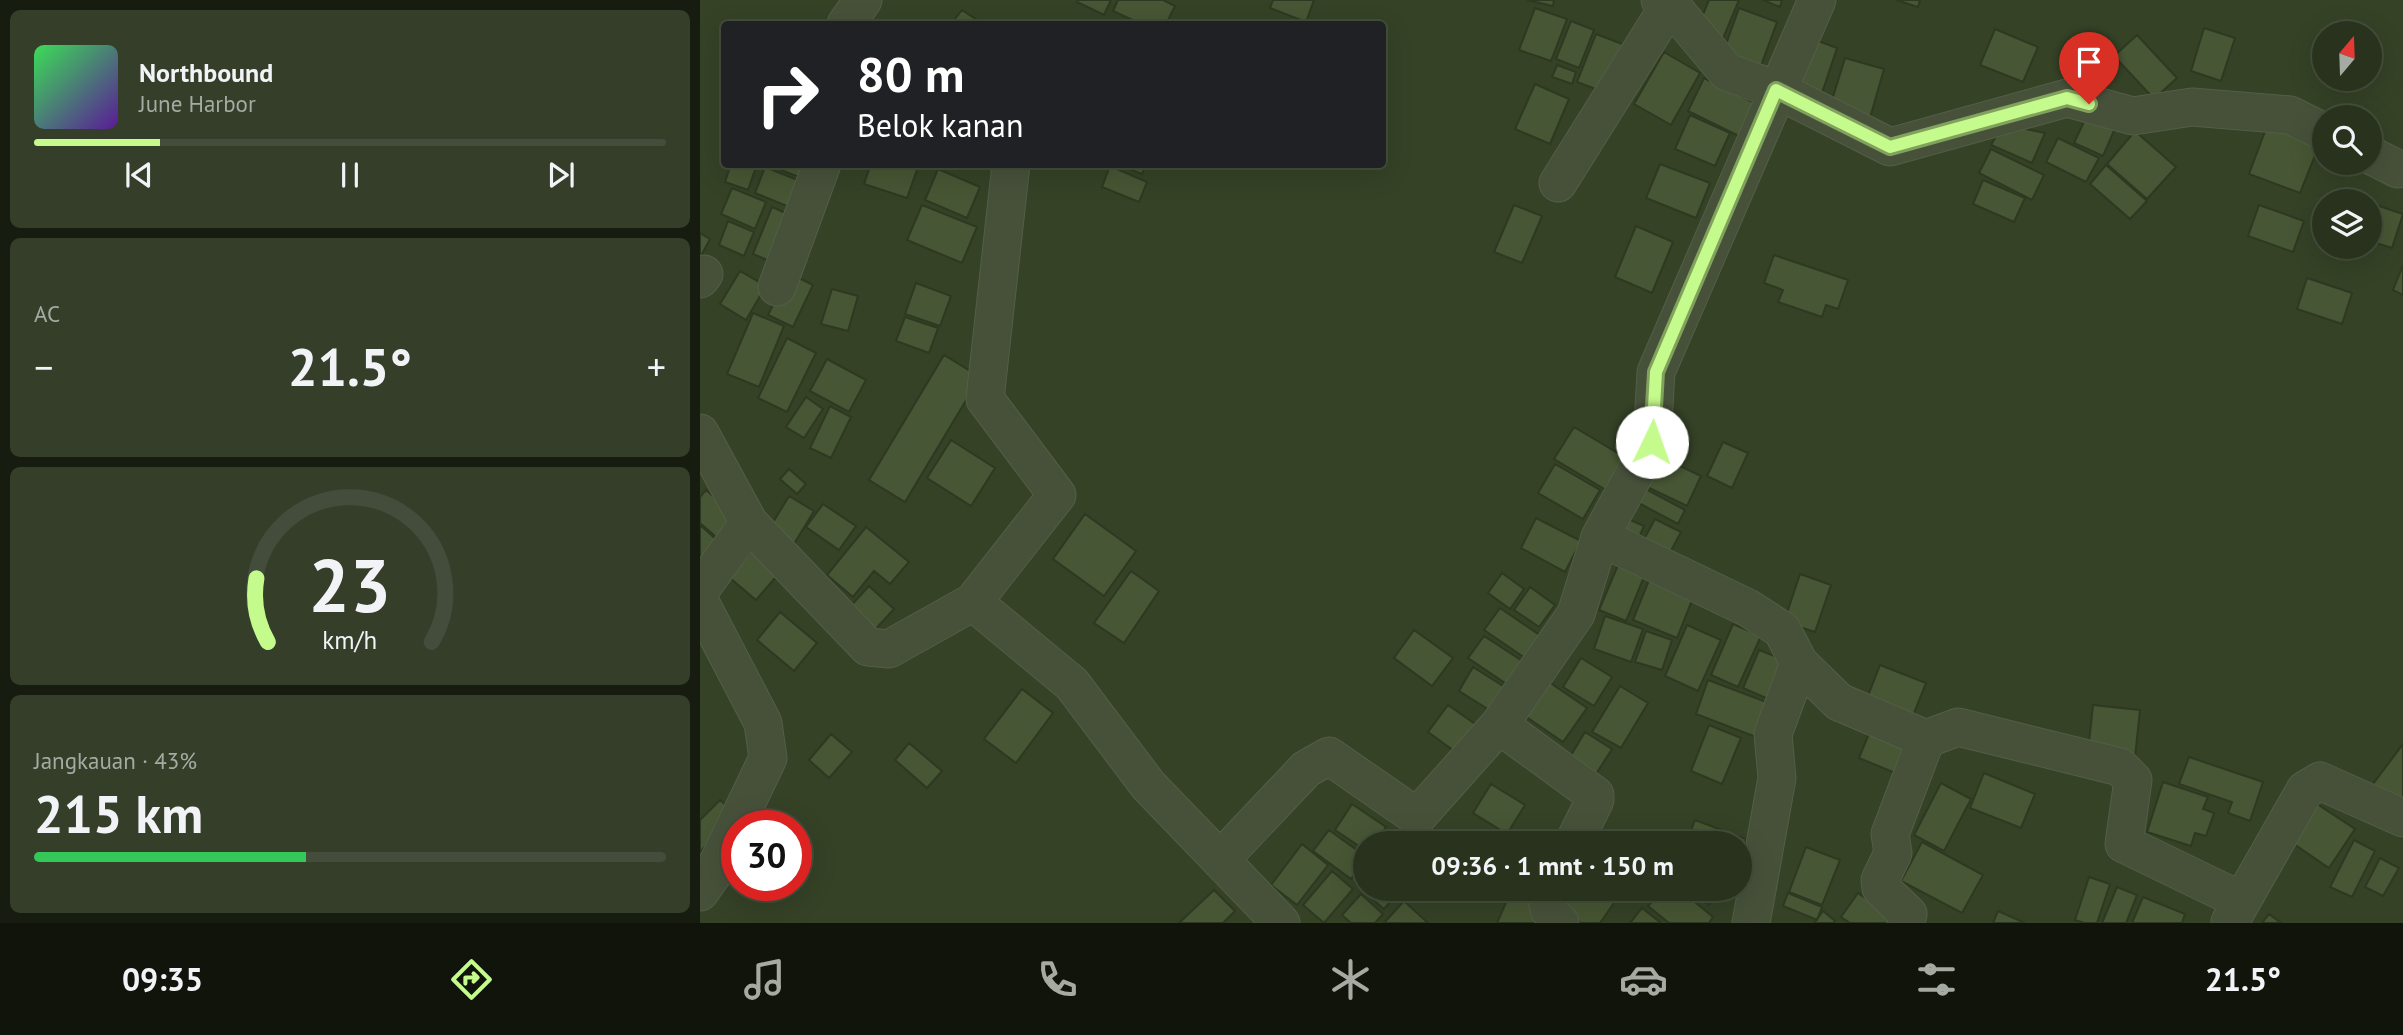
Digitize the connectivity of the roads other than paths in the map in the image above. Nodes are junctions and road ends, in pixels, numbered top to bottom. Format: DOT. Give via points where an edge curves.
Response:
graph roads {
  1 [pos="863,0"];
  2 [pos="1817,0"];
  3 [pos="1665,2"];
  4 [pos="848,21"];
  5 [pos="1776,90"];
  6 [pos="2312,126"];
  7 [pos="821,168"];
  8 [pos="1011,168"];
  9 [pos="1558,183"];
  10 [pos="777,287"];
  11 [pos="700,433"];
  12 [pos="749,523"];
  13 [pos="1600,537"];
  14 [pos="700,590"];
  15 [pos="700,602"];
  16 [pos="973,602"];
  17 [pos="1799,663"];
  18 [pos="1499,725"];
  19 [pos="1926,739"];
  20 [pos="2403,818"];
  21 [pos="1580,831"];
  22 [pos="1220,860"];
  23 [pos="700,891"];
  24 [pos="1548,901"];
  25 [pos="2235,912"];
  26 [pos="1281,923"];
  27 [pos="1560,923"];
  28 [pos="1751,923"];
  29 [pos="1906,923"];
  1 -- 4 [label="street"];
  2 -- 5 [label="street"];
  3 -- 5 [label="street" via="1727,72"];
  3 -- 9 [label="street"];
  5 -- 6 [label="street" via="1890,147 2067,98 2133,116 2192,107 2290,115"];
  5 -- 13 [label="street" via="1656,372 1652,442"];
  7 -- 10 [label="street"];
  8 -- 16 [label="street" via="985,399 1057,495"];
  11 -- 12 [label="street"];
  12 -- 14 [label="street"];
  12 -- 16 [label="street" via="868,647 889,649"];
  13 -- 17 [label="street" via="1748,608 1782,630"];
  13 -- 18 [label="street" via="1576,614"];
  15 -- 23 [label="street" via="763,723 768,758"];
  16 -- 22 [label="street" via="1072,684 1148,785"];
  17 -- 19 [label="street" via="1839,702"];
  17 -- 28 [label="street" via="1773,734 1777,778"];
  18 -- 21 [label="street" via="1595,795"];
  18 -- 22 [label="street" via="1418,817 1329,756 1306,769"];
  19 -- 25 [label="street" via="1958,727 2120,767 2133,780 2124,844"];
  19 -- 29 [label="street" via="1890,834 1893,853 1880,880 1881,888 1908,914"];
  20 -- 25 [label="street" via="2320,781 2305,790"];
  22 -- 26 [label="street"];
  24 -- 27 [label="street"];
}
